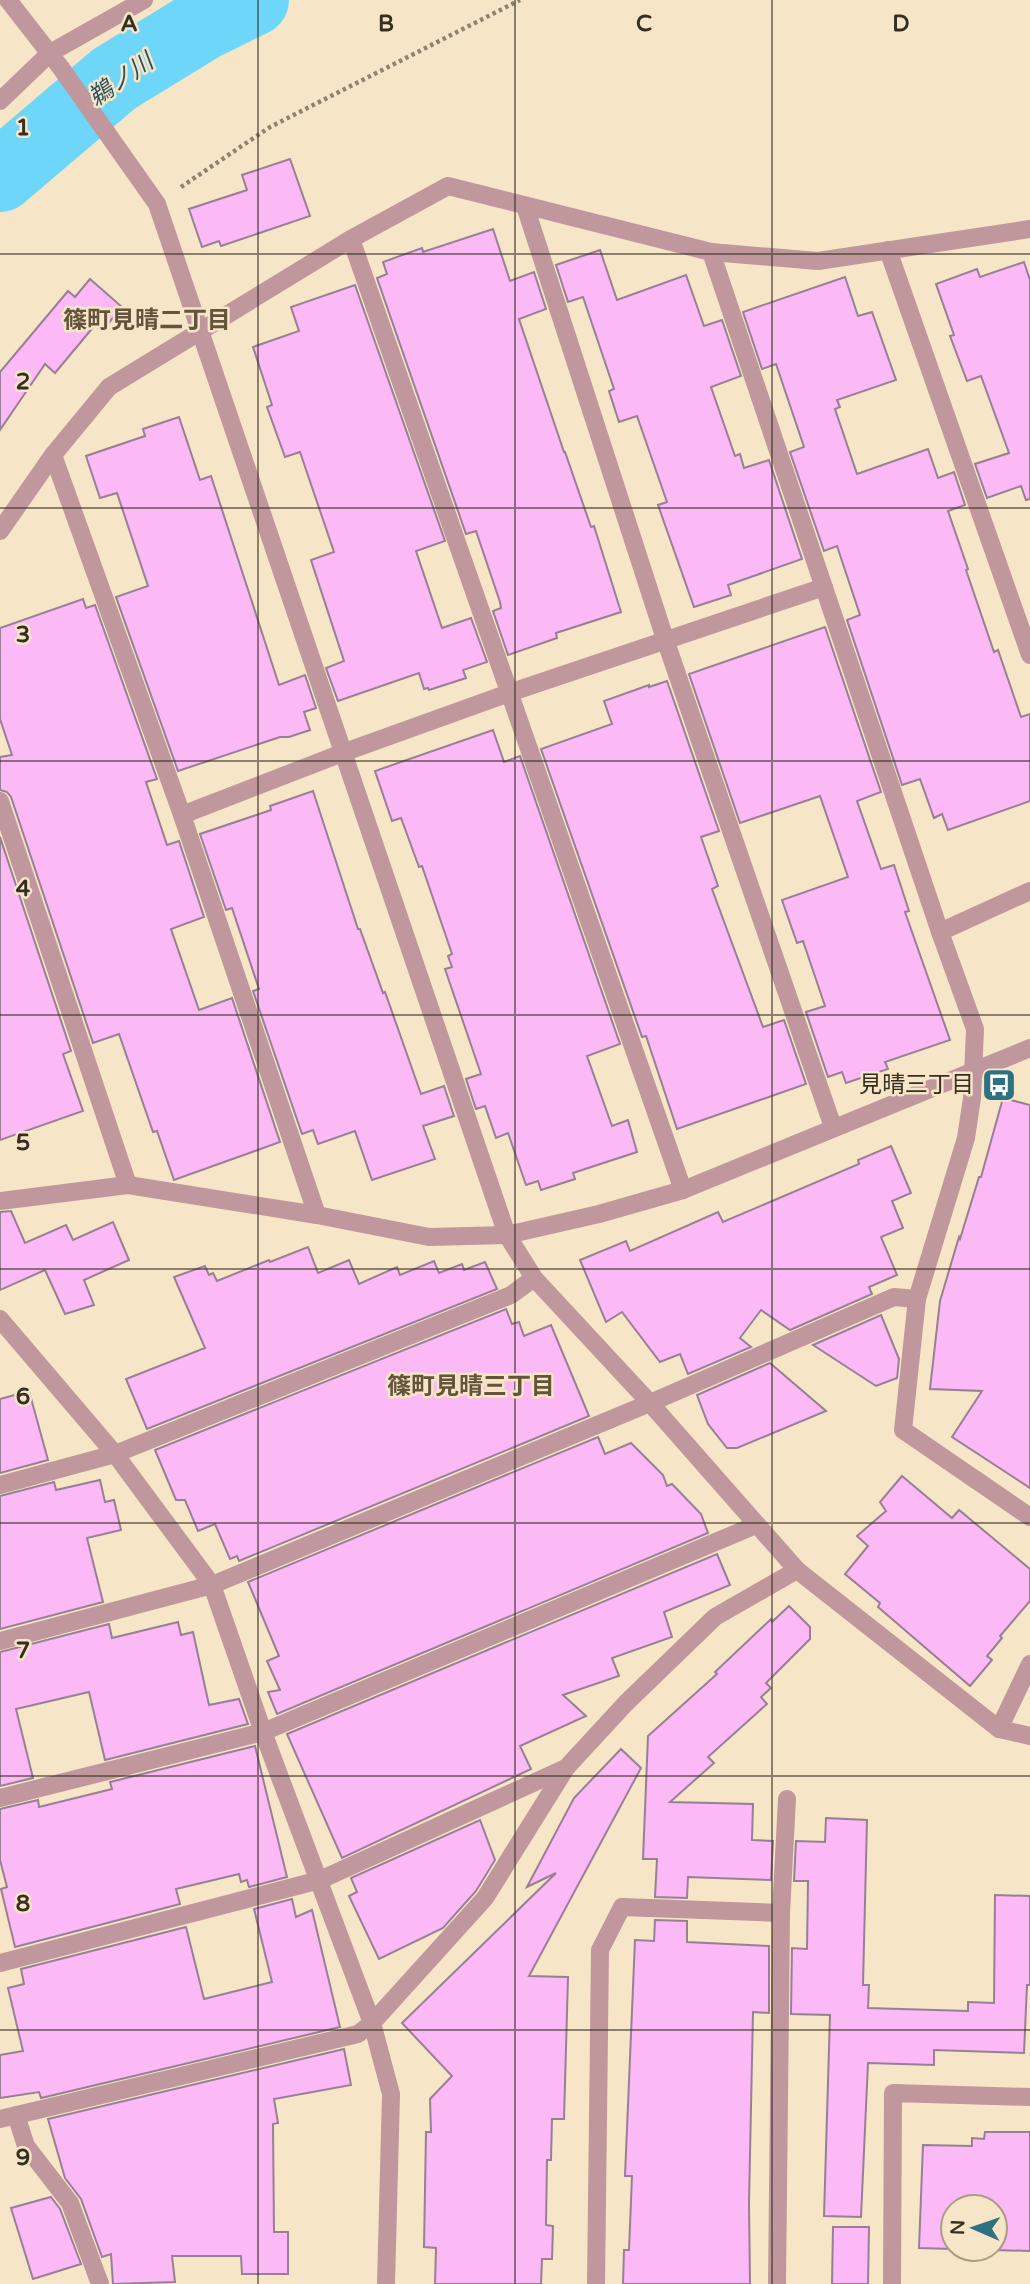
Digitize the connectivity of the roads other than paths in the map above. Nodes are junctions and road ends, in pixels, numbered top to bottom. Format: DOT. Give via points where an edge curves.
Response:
graph roads {
  1 [pos="8,0"];
  2 [pos="144,0"];
  3 [pos="50,53"];
  4 [pos="0,101"];
  5 [pos="525,206"];
  6 [pos="1030,229"];
  7 [pos="351,239"];
  8 [pos="888,250"];
  9 [pos="711,252"];
  10 [pos="200,332"];
  11 [pos="54,455"];
  12 [pos="0,531"];
  13 [pos="824,587"];
  14 [pos="666,642"];
  15 [pos="1030,655"];
  16 [pos="509,693"];
  17 [pos="345,752"];
  18 [pos="0,801"];
  19 [pos="182,815"];
  20 [pos="1030,891"];
  21 [pos="940,932"];
  22 [pos="1030,1048"];
  23 [pos="972,1071"];
  24 [pos="833,1127"];
  25 [pos="128,1185"];
  26 [pos="683,1190"];
  27 [pos="0,1201"];
  28 [pos="317,1215"];
  29 [pos="507,1235"];
  30 [pos="534,1278"];
  31 [pos="917,1299"];
  32 [pos="0,1320"];
  33 [pos="650,1403"];
  34 [pos="115,1454"];
  35 [pos="0,1485"];
  36 [pos="1030,1517"];
  37 [pos="756,1525"];
  38 [pos="797,1570"];
  39 [pos="212,1585"];
  40 [pos="0,1641"];
  41 [pos="1030,1664"];
  42 [pos="999,1729"];
  43 [pos="263,1732"];
  44 [pos="1030,1735"];
  45 [pos="566,1768"];
  46 [pos="0,1798"];
  47 [pos="787,1798"];
  48 [pos="320,1880"];
  49 [pos="781,1913"];
  50 [pos="0,1963"];
  51 [pos="372,2024"];
  52 [pos="1030,2097"];
  53 [pos="8,2117"];
  54 [pos="100,2284"];
  55 [pos="386,2284"];
  56 [pos="596,2284"];
  57 [pos="777,2284"];
  58 [pos="892,2284"];
  1 -- 3 [label="street"];
  2 -- 3 [label="street"];
  3 -- 4 [label="street"];
  3 -- 10 [label="street" via="157,204"];
  5 -- 7 [label="street" via="448,186"];
  5 -- 9 [label="street"];
  5 -- 14 [label="street"];
  6 -- 8 [label="street"];
  7 -- 10 [label="street"];
  7 -- 16 [label="street"];
  8 -- 9 [label="street" via="818,261"];
  8 -- 15 [label="street"];
  9 -- 13 [label="street"];
  10 -- 11 [label="street" via="109,387"];
  10 -- 17 [label="street"];
  11 -- 12 [label="street"];
  11 -- 19 [label="street"];
  13 -- 14 [label="street"];
  13 -- 21 [label="street"];
  14 -- 16 [label="street"];
  14 -- 24 [label="street"];
  16 -- 17 [label="street"];
  16 -- 26 [label="street"];
  17 -- 19 [label="street"];
  17 -- 29 [label="street"];
  18 -- 25 [label="street"];
  19 -- 28 [label="street"];
  20 -- 21 [label="street"];
  21 -- 23 [label="street" via="975,1028"];
  22 -- 23 [label="street"];
  23 -- 24 [label="street"];
  23 -- 31 [label="street" via="965,1138"];
  24 -- 26 [label="street"];
  25 -- 27 [label="street"];
  25 -- 28 [label="street"];
  26 -- 29 [label="street"];
  28 -- 29 [label="street" via="429,1237"];
  29 -- 30 [label="street"];
  30 -- 33 [label="street"];
  30 -- 34 [label="street" via="511,1295"];
  31 -- 33 [label="street" via="894,1297"];
  31 -- 36 [label="street" via="903,1430"];
  32 -- 34 [label="street"];
  33 -- 37 [label="street"];
  33 -- 39 [label="street"];
  34 -- 35 [label="street"];
  34 -- 39 [label="street"];
  37 -- 38 [label="street"];
  37 -- 43 [label="street"];
  38 -- 42 [label="street"];
  38 -- 45 [label="street" via="715,1617"];
  39 -- 40 [label="street"];
  39 -- 43 [label="street"];
  41 -- 42 [label="street"];
  42 -- 44 [label="street"];
  43 -- 46 [label="street"];
  43 -- 48 [label="street"];
  45 -- 48 [label="street"];
  45 -- 51 [label="street" via="485,1898"];
  47 -- 49 [label="street"];
  48 -- 50 [label="street"];
  48 -- 51 [label="street"];
  49 -- 56 [label="street" via="622,1907 600,1950"];
  49 -- 57 [label="street"];
  51 -- 53 [label="street" via="358,2034"];
  51 -- 55 [label="street" via="391,2094"];
  52 -- 58 [label="street" via="893,2094"];
  53 -- 54 [label="street" via="70,2203"];
}
